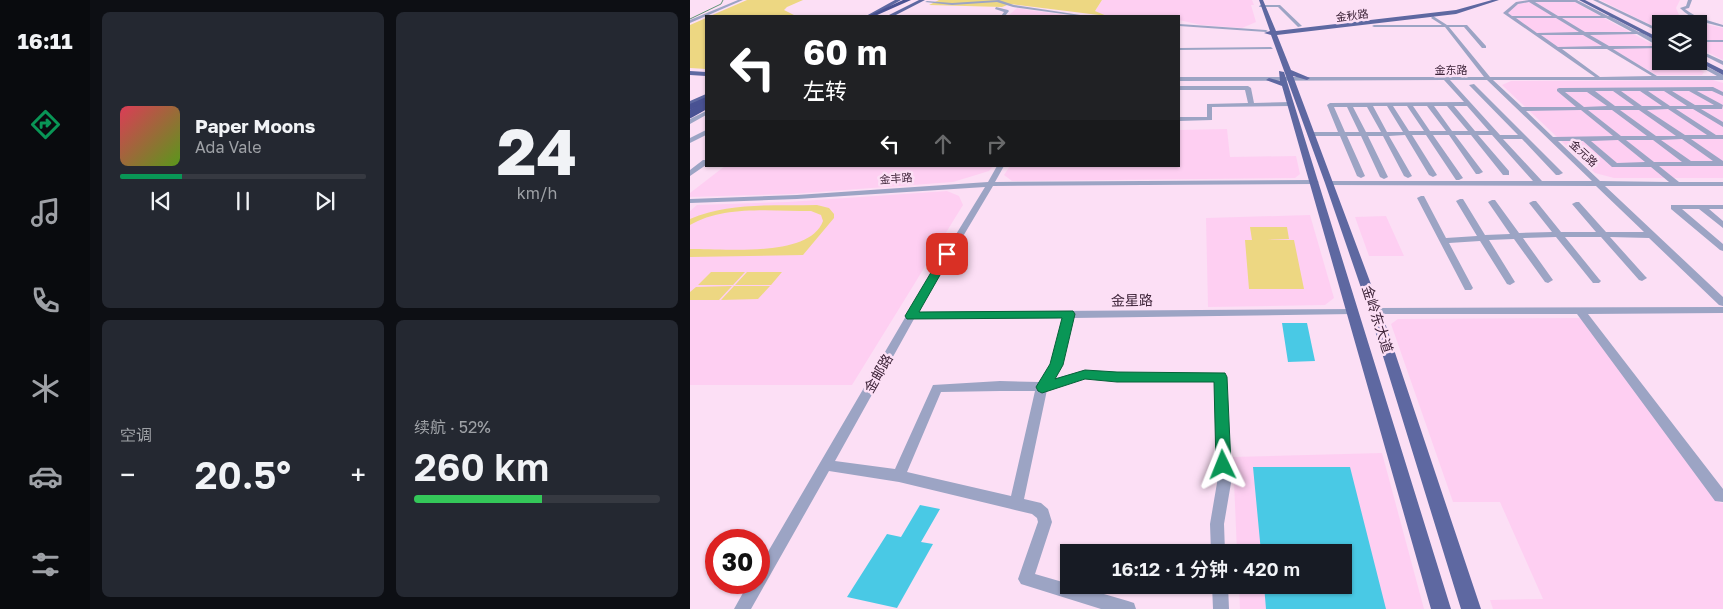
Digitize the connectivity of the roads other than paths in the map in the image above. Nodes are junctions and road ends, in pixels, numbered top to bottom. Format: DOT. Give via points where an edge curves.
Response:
graph roads {
  1 [pos="741,0"];
  2 [pos="899,0"];
  3 [pos="904,0"];
  4 [pos="996,0"];
  5 [pos="1488,0"];
  6 [pos="1497,0"];
  7 [pos="1595,0"];
  8 [pos="1690,0"];
  9 [pos="913,1"];
  10 [pos="926,1"];
  11 [pos="1530,1"];
  12 [pos="1580,1"];
  13 [pos="1261,3"];
  14 [pos="899,7"];
  15 [pos="965,7"];
  16 [pos="706,15"];
  17 [pos="872,15"];
  18 [pos="872,15"];
  19 [pos="873,15"];
  20 [pos="880,15"];
  21 [pos="885,15"];
  22 [pos="891,15"];
  23 [pos="1004,15"];
  24 [pos="1078,15"];
  25 [pos="705,16"];
  26 [pos="1433,17"];
  27 [pos="1511,17"];
  28 [pos="1557,17"];
  29 [pos="1606,17"];
  30 [pos="1614,17"];
  31 [pos="690,22"];
  32 [pos="1180,24"];
  33 [pos="1300,26"];
  34 [pos="1374,26"];
  35 [pos="1445,26"];
  36 [pos="1723,26"];
  37 [pos="1652,28"];
  38 [pos="1578,29"];
  39 [pos="1630,29"];
  40 [pos="1529,30"];
  41 [pos="1270,31"];
  42 [pos="1637,31"];
  43 [pos="1293,32"];
  44 [pos="1584,33"];
  45 [pos="1535,34"];
  46 [pos="1652,35"];
  47 [pos="1652,36"];
  48 [pos="1652,40"];
  49 [pos="1707,41"];
  50 [pos="1723,41"];
  51 [pos="1278,46"];
  52 [pos="1652,46"];
  53 [pos="1484,47"];
  54 [pos="1271,48"];
  55 [pos="1556,48"];
  56 [pos="1608,48"];
  57 [pos="1180,49"];
  58 [pos="1713,53"];
  59 [pos="1707,54"];
  60 [pos="1707,57"];
  61 [pos="1707,59"];
  62 [pos="1707,61"];
  63 [pos="1723,63"];
  64 [pos="1707,68"];
  65 [pos="1723,69"];
  66 [pos="690,72"];
  67 [pos="705,73"];
  68 [pos="1598,76"];
  69 [pos="1656,76"];
  70 [pos="1723,76"];
  71 [pos="1489,78"];
  72 [pos="1180,79"];
  73 [pos="1268,79"];
  74 [pos="1291,79"];
  75 [pos="1446,79"];
  76 [pos="1472,85"];
  77 [pos="1180,88"];
  78 [pos="1223,88"];
  79 [pos="1666,89"];
  80 [pos="1690,89"];
  81 [pos="1588,90"];
  82 [pos="1614,90"];
  83 [pos="1642,90"];
  84 [pos="1723,94"];
  85 [pos="705,102"];
  86 [pos="1291,104"];
  87 [pos="1349,104"];
  88 [pos="1369,104"];
  89 [pos="1389,104"];
  90 [pos="1408,104"];
  91 [pos="1429,104"];
  92 [pos="1449,104"];
  93 [pos="1225,105"];
  94 [pos="1251,105"];
  95 [pos="1470,106"];
  96 [pos="1488,108"];
  97 [pos="1496,108"];
  98 [pos="1582,108"];
  99 [pos="1613,108"];
  100 [pos="1640,108"];
  101 [pos="1670,108"];
  102 [pos="1695,108"];
  103 [pos="1723,108"];
  104 [pos="690,109"];
  105 [pos="1480,109"];
  106 [pos="1521,109"];
  107 [pos="705,114"];
  108 [pos="1180,119"];
  109 [pos="690,122"];
  110 [pos="1723,125"];
  111 [pos="705,133"];
  112 [pos="1472,133"];
  113 [pos="1312,134"];
  114 [pos="1343,134"];
  115 [pos="1364,134"];
  116 [pos="1386,134"];
  117 [pos="1408,134"];
  118 [pos="1429,134"];
  119 [pos="1450,134"];
  120 [pos="1496,135"];
  121 [pos="1522,137"];
  122 [pos="1719,137"];
  123 [pos="1620,138"];
  124 [pos="1654,138"];
  125 [pos="1684,138"];
  126 [pos="1553,139"];
  127 [pos="1585,139"];
  128 [pos="690,141"];
  129 [pos="1723,142"];
  130 [pos="705,163"];
  131 [pos="1652,164"];
  132 [pos="1690,164"];
  133 [pos="1722,164"];
  134 [pos="999,167"];
  135 [pos="1478,172"];
  136 [pos="1506,173"];
  137 [pos="690,174"];
  138 [pos="1559,174"];
  139 [pos="1432,175"];
  140 [pos="1361,176"];
  141 [pos="1408,176"];
  142 [pos="1384,177"];
  143 [pos="1459,178"];
  144 [pos="1314,182"];
  145 [pos="1330,183"];
  146 [pos="990,184"];
  147 [pos="1540,184"];
  148 [pos="1601,184"];
  149 [pos="1677,184"];
  150 [pos="1723,184"];
  151 [pos="1421,198"];
  152 [pos="690,201"];
  153 [pos="1460,201"];
  154 [pos="1492,202"];
  155 [pos="1533,204"];
  156 [pos="1576,204"];
  157 [pos="1700,207"];
  158 [pos="1719,207"];
  159 [pos="1723,213"];
  160 [pos="1723,225"];
  161 [pos="1558,234"];
  162 [pos="1602,234"];
  163 [pos="1515,235"];
  164 [pos="1654,235"];
  165 [pos="1483,238"];
  166 [pos="1444,241"];
  167 [pos="1723,248"];
  168 [pos="1642,278"];
  169 [pos="1548,280"];
  170 [pos="1596,281"];
  171 [pos="1510,282"];
  172 [pos="1468,288"];
  173 [pos="1723,303"];
  174 [pos="1723,310"];
  175 [pos="1353,311"];
  176 [pos="1376,311"];
  177 [pos="1580,311"];
  178 [pos="1069,314"];
  179 [pos="911,316"];
  180 [pos="1042,387"];
  181 [pos="826,465"];
  182 [pos="899,476"];
  183 [pos="1723,496"];
  184 [pos="1016,502"];
  185 [pos="1218,544"];
  186 [pos="770,561"];
  187 [pos="751,594"];
  188 [pos="1220,594"];
  189 [pos="742,609"];
  190 [pos="1128,609"];
  191 [pos="1221,609"];
  192 [pos="1441,609"];
  193 [pos="1471,609"];
  1 -- 16 [label="street"];
  2 -- 17 [label="main road"];
  3 -- 18 [label="main road"];
  4 -- 10 [label="street" via="952,4"];
  4 -- 24 [label="street" via="1013,6"];
  5 -- 41 [label="main road, 金秋路" via="1443,12"];
  6 -- 43 [label="main road, 金秋路" via="1456,12"];
  7 -- 37 [label="street"];
  8 -- 36 [label="street" via="1688,7 1682,8 1685,11"];
  9 -- 10 [label="main road"];
  9 -- 14 [label="highway"];
  9 -- 19 [label="highway"];
  9 -- 22 [label="highway"];
  11 -- 12 [label="street"];
  11 -- 27 [label="street" via="1517,3 1505,13"];
  11 -- 28 [label="street"];
  12 -- 29 [label="street"];
  12 -- 30 [label="main road"];
  12 -- 46 [label="main road"];
  13 -- 33 [label="street" via="1279,6"];
  13 -- 41 [label="main road"];
  14 -- 20 [label="highway"];
  14 -- 21 [label="highway"];
  15 -- 23 [label="street" via="1000,8 1007,11"];
  25 -- 31 [label="street"];
  26 -- 35 [label="street, 金元路"];
  27 -- 28 [label="street"];
  27 -- 40 [label="street"];
  28 -- 29 [label="street"];
  28 -- 38 [label="street"];
  29 -- 30 [label="street"];
  29 -- 39 [label="street"];
  30 -- 42 [label="main road"];
  32 -- 41 [label="street"];
  34 -- 35 [label="street"];
  35 -- 53 [label="street" via="1465,26"];
  35 -- 71 [label="street, 金元路"];
  38 -- 39 [label="street"];
  38 -- 40 [label="street"];
  38 -- 44 [label="street"];
  39 -- 42 [label="street"];
  40 -- 45 [label="street"];
  41 -- 43 [label="main road, 金秋路"];
  41 -- 51 [label="main road, 金岭东大道"];
  41 -- 54 [label="main road, 金岭东大道"];
  42 -- 44 [label="street"];
  42 -- 47 [label="main road"];
  42 -- 48 [label="street"];
  43 -- 51 [label="main road" via="1282,37"];
  44 -- 45 [label="street"];
  44 -- 56 [label="street"];
  45 -- 55 [label="street"];
  49 -- 50 [label="street"];
  51 -- 74 [label="main road, 金岭东大道"];
  52 -- 56 [label="street"];
  54 -- 57 [label="street"];
  54 -- 74 [label="main road, 金岭东大道"];
  55 -- 56 [label="street"];
  55 -- 68 [label="street"];
  56 -- 69 [label="street"];
  58 -- 59 [label="street"];
  60 -- 63 [label="street"];
  61 -- 65 [label="main road"];
  62 -- 70 [label="main road"];
  64 -- 70 [label="street"];
  66 -- 67 [label="main road"];
  68 -- 69 [label="street, 金东路"];
  68 -- 71 [label="street, 金东路"];
  69 -- 70 [label="street, 金东路"];
  70 -- 71 [label="street, 金东路"];
  71 -- 74 [label="street, 金东路"];
  71 -- 75 [label="street, 金东路"];
  71 -- 106 [label="street, 金元路"];
  72 -- 73 [label="street"];
  73 -- 74 [label="main road"];
  73 -- 74 [label="main road" via="1278,75"];
  74 -- 75 [label="street, 金东路"];
  74 -- 86 [label="main road, 金岭东大道"];
  74 -- 113 [label="main road, 金岭东大道"];
  75 -- 95 [label="street"];
  76 -- 97 [label="street"];
  77 -- 78 [label="street"];
  78 -- 93 [label="street"];
  78 -- 94 [label="street" via="1248,88"];
  79 -- 80 [label="street"];
  79 -- 83 [label="street"];
  79 -- 102 [label="street"];
  80 -- 84 [label="street" via="1713,88"];
  80 -- 103 [label="street"];
  81 -- 82 [label="street"];
  81 -- 98 [label="street" via="1559,90"];
  81 -- 99 [label="street"];
  82 -- 83 [label="street"];
  82 -- 100 [label="street"];
  83 -- 101 [label="street"];
  85 -- 104 [label="highway, bridge"];
  86 -- 94 [label="street"];
  86 -- 144 [label="main road, 金岭东大道"];
  87 -- 88 [label="street"];
  87 -- 114 [label="street" via="1330,105"];
  87 -- 115 [label="street"];
  88 -- 89 [label="street"];
  88 -- 116 [label="street"];
  89 -- 90 [label="street"];
  89 -- 117 [label="street"];
  90 -- 91 [label="street"];
  90 -- 118 [label="street"];
  91 -- 92 [label="street"];
  91 -- 119 [label="street"];
  92 -- 95 [label="street"];
  92 -- 112 [label="street"];
  93 -- 94 [label="street"];
  93 -- 108 [label="street" via="1208,105 1210,118"];
  95 -- 105 [label="street"];
  95 -- 120 [label="street"];
  96 -- 97 [label="street"];
  97 -- 121 [label="street"];
  98 -- 99 [label="street"];
  98 -- 106 [label="street"];
  98 -- 123 [label="street"];
  99 -- 100 [label="street"];
  99 -- 124 [label="street"];
  100 -- 101 [label="street"];
  100 -- 125 [label="street"];
  101 -- 102 [label="street"];
  101 -- 122 [label="street"];
  102 -- 103 [label="street"];
  102 -- 110 [label="street"];
  106 -- 126 [label="street, 金元路"];
  107 -- 109 [label="street"];
  111 -- 128 [label="street"];
  112 -- 119 [label="street"];
  112 -- 120 [label="street"];
  112 -- 136 [label="street"];
  113 -- 114 [label="street"];
  113 -- 145 [label="main road, 金岭东大道"];
  114 -- 115 [label="street"];
  114 -- 140 [label="street"];
  115 -- 116 [label="street"];
  115 -- 142 [label="street"];
  116 -- 117 [label="street"];
  116 -- 141 [label="street"];
  117 -- 118 [label="street"];
  117 -- 139 [label="street"];
  118 -- 119 [label="street"];
  118 -- 143 [label="street"];
  119 -- 135 [label="street"];
  120 -- 121 [label="street"];
  120 -- 147 [label="street"];
  121 -- 138 [label="street"];
  122 -- 125 [label="street"];
  122 -- 129 [label="street"];
  123 -- 124 [label="street"];
  123 -- 127 [label="street"];
  123 -- 131 [label="street"];
  124 -- 125 [label="street"];
  124 -- 132 [label="street"];
  125 -- 133 [label="street"];
  126 -- 127 [label="street"];
  126 -- 148 [label="street, 金元路"];
  127 -- 131 [label="street" via="1615,165"];
  130 -- 137 [label="street"];
  131 -- 132 [label="street"];
  131 -- 149 [label="street"];
  132 -- 133 [label="street"];
  134 -- 146 [label="street, 金邮路"];
  144 -- 146 [label="street, 金丰路"];
  144 -- 175 [label="main road, 金岭东大道"];
  145 -- 147 [label="street"];
  145 -- 176 [label="main road, 金岭东大道"];
  146 -- 152 [label="street, 金丰路"];
  146 -- 179 [label="street, 金邮路"];
  147 -- 148 [label="street"];
  148 -- 149 [label="street"];
  148 -- 164 [label="street, 金元路"];
  149 -- 150 [label="street"];
  151 -- 166 [label="street"];
  153 -- 165 [label="street"];
  154 -- 163 [label="street"];
  155 -- 161 [label="street"];
  156 -- 162 [label="street"];
  157 -- 158 [label="street"];
  157 -- 160 [label="street"];
  157 -- 167 [label="street" via="1674,207"];
  158 -- 159 [label="street"];
  161 -- 162 [label="street"];
  161 -- 163 [label="street"];
  161 -- 170 [label="street"];
  162 -- 164 [label="street"];
  162 -- 168 [label="street"];
  163 -- 165 [label="street"];
  163 -- 169 [label="street"];
  164 -- 173 [label="street, 金元路"];
  165 -- 166 [label="street"];
  165 -- 171 [label="street"];
  166 -- 172 [label="street"];
  174 -- 177 [label="street"];
  175 -- 178 [label="street, 金星路"];
  175 -- 192 [label="main road, 金岭东大道"];
  176 -- 177 [label="street"];
  176 -- 193 [label="main road, 金岭东大道"];
  177 -- 183 [label="street"];
  178 -- 179 [label="street, 金星路"];
  178 -- 180 [label="street" via="1056,365"];
  179 -- 181 [label="street, 金邮路"];
  180 -- 182 [label="street" via="937,388"];
  180 -- 184 [label="street"];
  180 -- 185 [label="street" via="1085,374 1220,377 1224,483 1217,524"];
  181 -- 182 [label="street"];
  181 -- 186 [label="street, 金邮路"];
  182 -- 184 [label="street"];
  184 -- 190 [label="street" via="1036,508 1043,514 1045,522 1026,580"];
  187 -- 189 [label="street, 金邮路"];
  188 -- 191 [label="street"];
}
